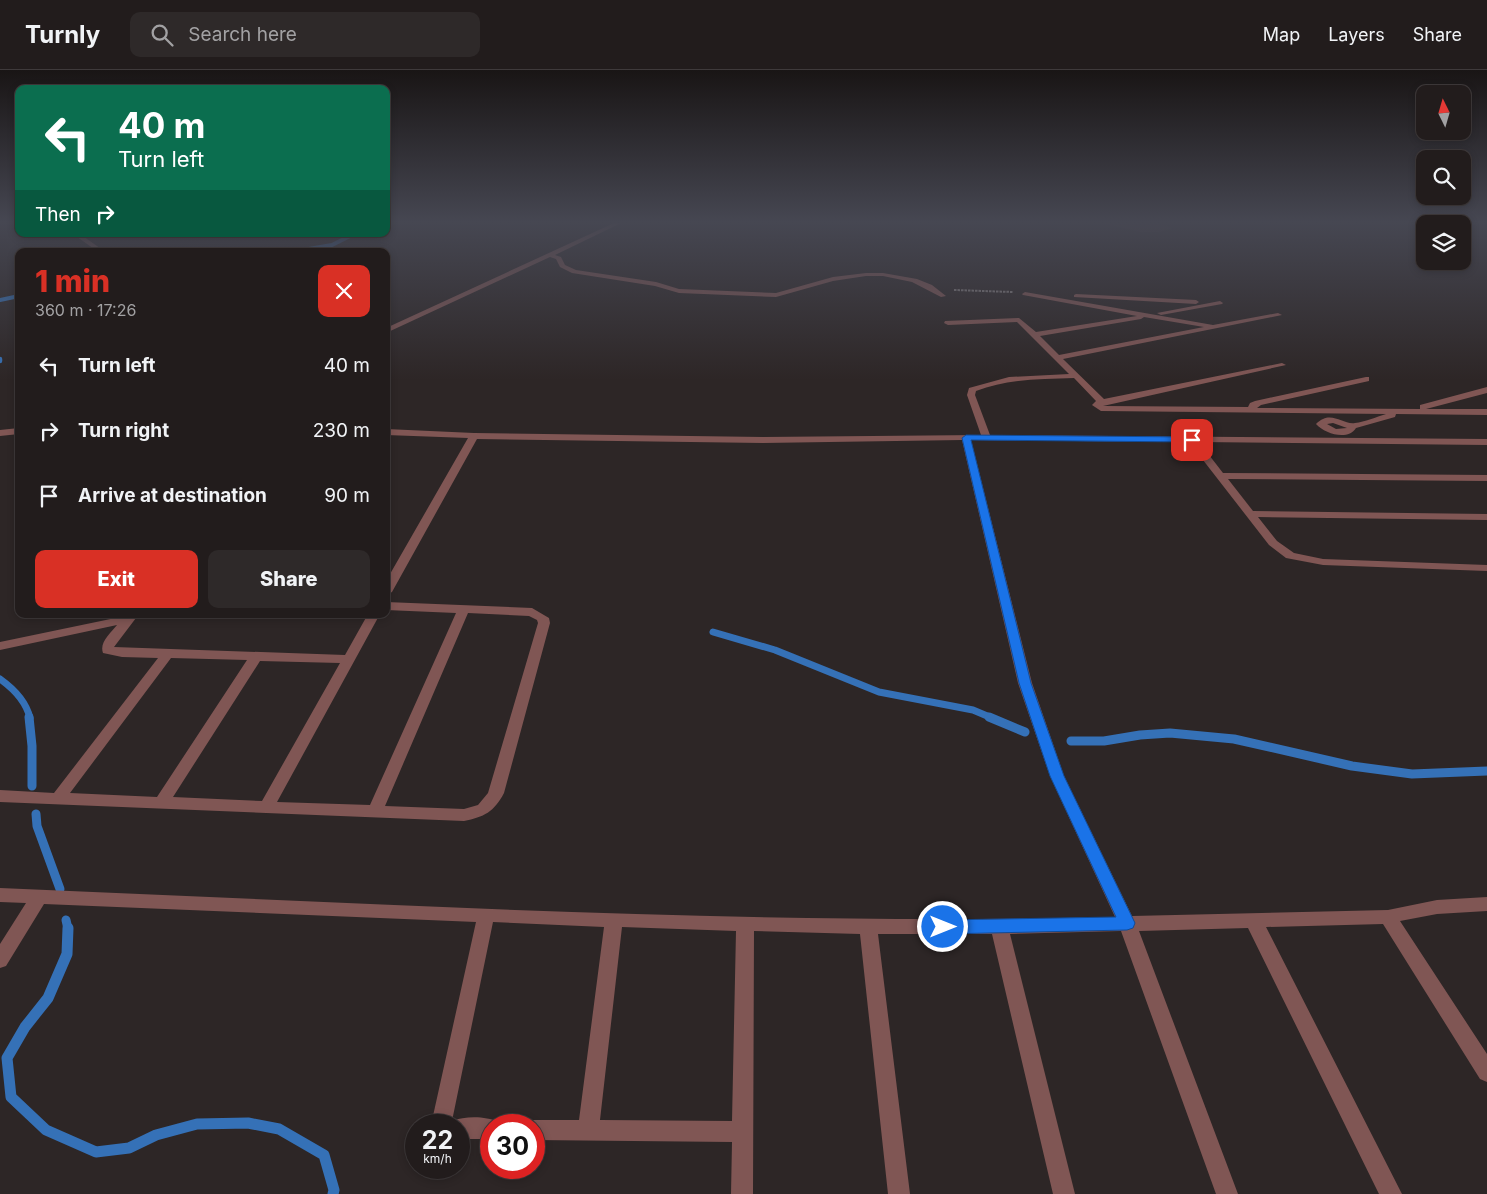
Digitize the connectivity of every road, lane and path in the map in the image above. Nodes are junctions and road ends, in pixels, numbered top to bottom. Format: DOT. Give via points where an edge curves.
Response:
graph roads {
  1 [pos="505,275"];
  2 [pos="598,275"];
  3 [pos="872,275"];
  4 [pos="881,275"];
  5 [pos="936,290"];
  6 [pos="1025,294"];
  7 [pos="943,296"];
  8 [pos="1059,300"];
  9 [pos="1150,315"];
  10 [pos="1278,315"];
  11 [pos="948,323"];
  12 [pos="1218,327"];
  13 [pos="390,329"];
  14 [pos="1034,335"];
  15 [pos="1058,358"];
  16 [pos="1282,364"];
  17 [pos="1075,376"];
  18 [pos="1366,379"];
  19 [pos="1487,390"];
  20 [pos="1102,402"];
  21 [pos="1252,410"];
  22 [pos="1374,411"];
  23 [pos="1406,412"];
  24 [pos="1487,412"];
  25 [pos="1338,421"];
  26 [pos="1351,427"];
  27 [pos="1327,429"];
  28 [pos="15,431"];
  29 [pos="390,432"];
  30 [pos="1342,432"];
  31 [pos="0,433"];
  32 [pos="474,436"];
  33 [pos="966,438"];
  34 [pos="987,438"];
  35 [pos="1192,440"];
  36 [pos="1303,441"];
  37 [pos="1351,441"];
  38 [pos="1487,442"];
  39 [pos="1220,476"];
  40 [pos="1487,478"];
  41 [pos="1249,514"];
  42 [pos="1487,517"];
  43 [pos="1487,568"];
  44 [pos="390,585"];
  45 [pos="390,606"];
  46 [pos="464,609"];
  47 [pos="122,618"];
  48 [pos="129,618"];
  49 [pos="372,618"];
  50 [pos="0,646"];
  51 [pos="168,654"];
  52 [pos="256,657"];
  53 [pos="349,659"];
  54 [pos="0,796"];
  55 [pos="58,798"];
  56 [pos="161,803"];
  57 [pos="266,808"];
  58 [pos="375,812"];
  59 [pos="0,895"];
  60 [pos="40,896"];
  61 [pos="1487,904"];
  62 [pos="486,915"];
  63 [pos="1388,917"];
  64 [pos="614,920"];
  65 [pos="1254,920"];
  66 [pos="1127,923"];
  67 [pos="745,924"];
  68 [pos="868,927"];
  69 [pos="999,927"];
  70 [pos="0,960"];
  71 [pos="1487,1072"];
  72 [pos="443,1114"];
  73 [pos="545,1130"];
  74 [pos="588,1130"];
  75 [pos="743,1132"];
  76 [pos="742,1194"];
  77 [pos="900,1194"];
  78 [pos="1064,1194"];
  79 [pos="1228,1194"];
  80 [pos="1391,1194"];
  1 -- 13 [label="street"];
  2 -- 3 [label="street" via="686,291 776,295 838,278"];
  4 -- 5 [label="street" via="915,280"];
  5 -- 6 [label="path"];
  5 -- 7 [label="street"];
  6 -- 8 [label="street"];
  8 -- 9 [label="street"];
  8 -- 9 [label="street" via="1084,296 1220,303"];
  9 -- 12 [label="street"];
  9 -- 14 [label="street"];
  10 -- 12 [label="street"];
  11 -- 14 [label="street" via="1019,320"];
  12 -- 15 [label="street"];
  14 -- 15 [label="street"];
  15 -- 17 [label="street"];
  16 -- 20 [label="street"];
  17 -- 20 [label="street"];
  17 -- 34 [label="street" via="1010,379 972,390"];
  18 -- 21 [label="street" via="1258,403"];
  19 -- 23 [label="street"];
  20 -- 21 [label="street" via="1096,405 1105,409"];
  21 -- 22 [label="street"];
  22 -- 23 [label="street"];
  22 -- 25 [label="street"];
  23 -- 24 [label="street"];
  23 -- 26 [label="street"];
  25 -- 26 [label="street"];
  25 -- 27 [label="street" via="1323,422"];
  26 -- 30 [label="street" via="1350,431"];
  27 -- 30 [label="street"];
  27 -- 36 [label="street"];
  28 -- 31 [label="street"];
  29 -- 32 [label="street"];
  30 -- 37 [label="street"];
  32 -- 33 [label="street" via="763,440"];
  32 -- 44 [label="street"];
  33 -- 34 [label="street"];
  33 -- 66 [label="street" via="1025,683 1057,776"];
  34 -- 35 [label="street"];
  35 -- 36 [label="street"];
  35 -- 39 [label="street"];
  36 -- 37 [label="street"];
  37 -- 38 [label="street"];
  39 -- 40 [label="street"];
  39 -- 41 [label="street"];
  41 -- 42 [label="street"];
  41 -- 43 [label="street" via="1273,543 1290,556 1322,562"];
  45 -- 46 [label="street"];
  46 -- 58 [label="street"];
  46 -- 58 [label="street" via="532,612 543,618 544,623 496,793 491,804 475,813"];
  47 -- 50 [label="street"];
  48 -- 51 [label="street" via="110,642 108,650"];
  49 -- 53 [label="street"];
  51 -- 52 [label="street"];
  51 -- 55 [label="street"];
  52 -- 53 [label="street"];
  52 -- 56 [label="street"];
  53 -- 57 [label="street"];
  54 -- 55 [label="street"];
  55 -- 56 [label="street"];
  56 -- 57 [label="street"];
  57 -- 58 [label="street"];
  59 -- 60 [label="street"];
  60 -- 62 [label="street"];
  60 -- 70 [label="street"];
  61 -- 63 [label="street" via="1414,909"];
  62 -- 64 [label="street"];
  62 -- 72 [label="street"];
  63 -- 65 [label="street"];
  63 -- 71 [label="street"];
  64 -- 67 [label="street"];
  64 -- 74 [label="street"];
  65 -- 66 [label="street"];
  65 -- 80 [label="street"];
  66 -- 69 [label="street"];
  66 -- 79 [label="street"];
  67 -- 68 [label="street"];
  67 -- 75 [label="street"];
  68 -- 69 [label="street"];
  68 -- 77 [label="street"];
  69 -- 78 [label="street"];
  73 -- 74 [label="street"];
  74 -- 75 [label="street"];
  75 -- 76 [label="street"];
}
